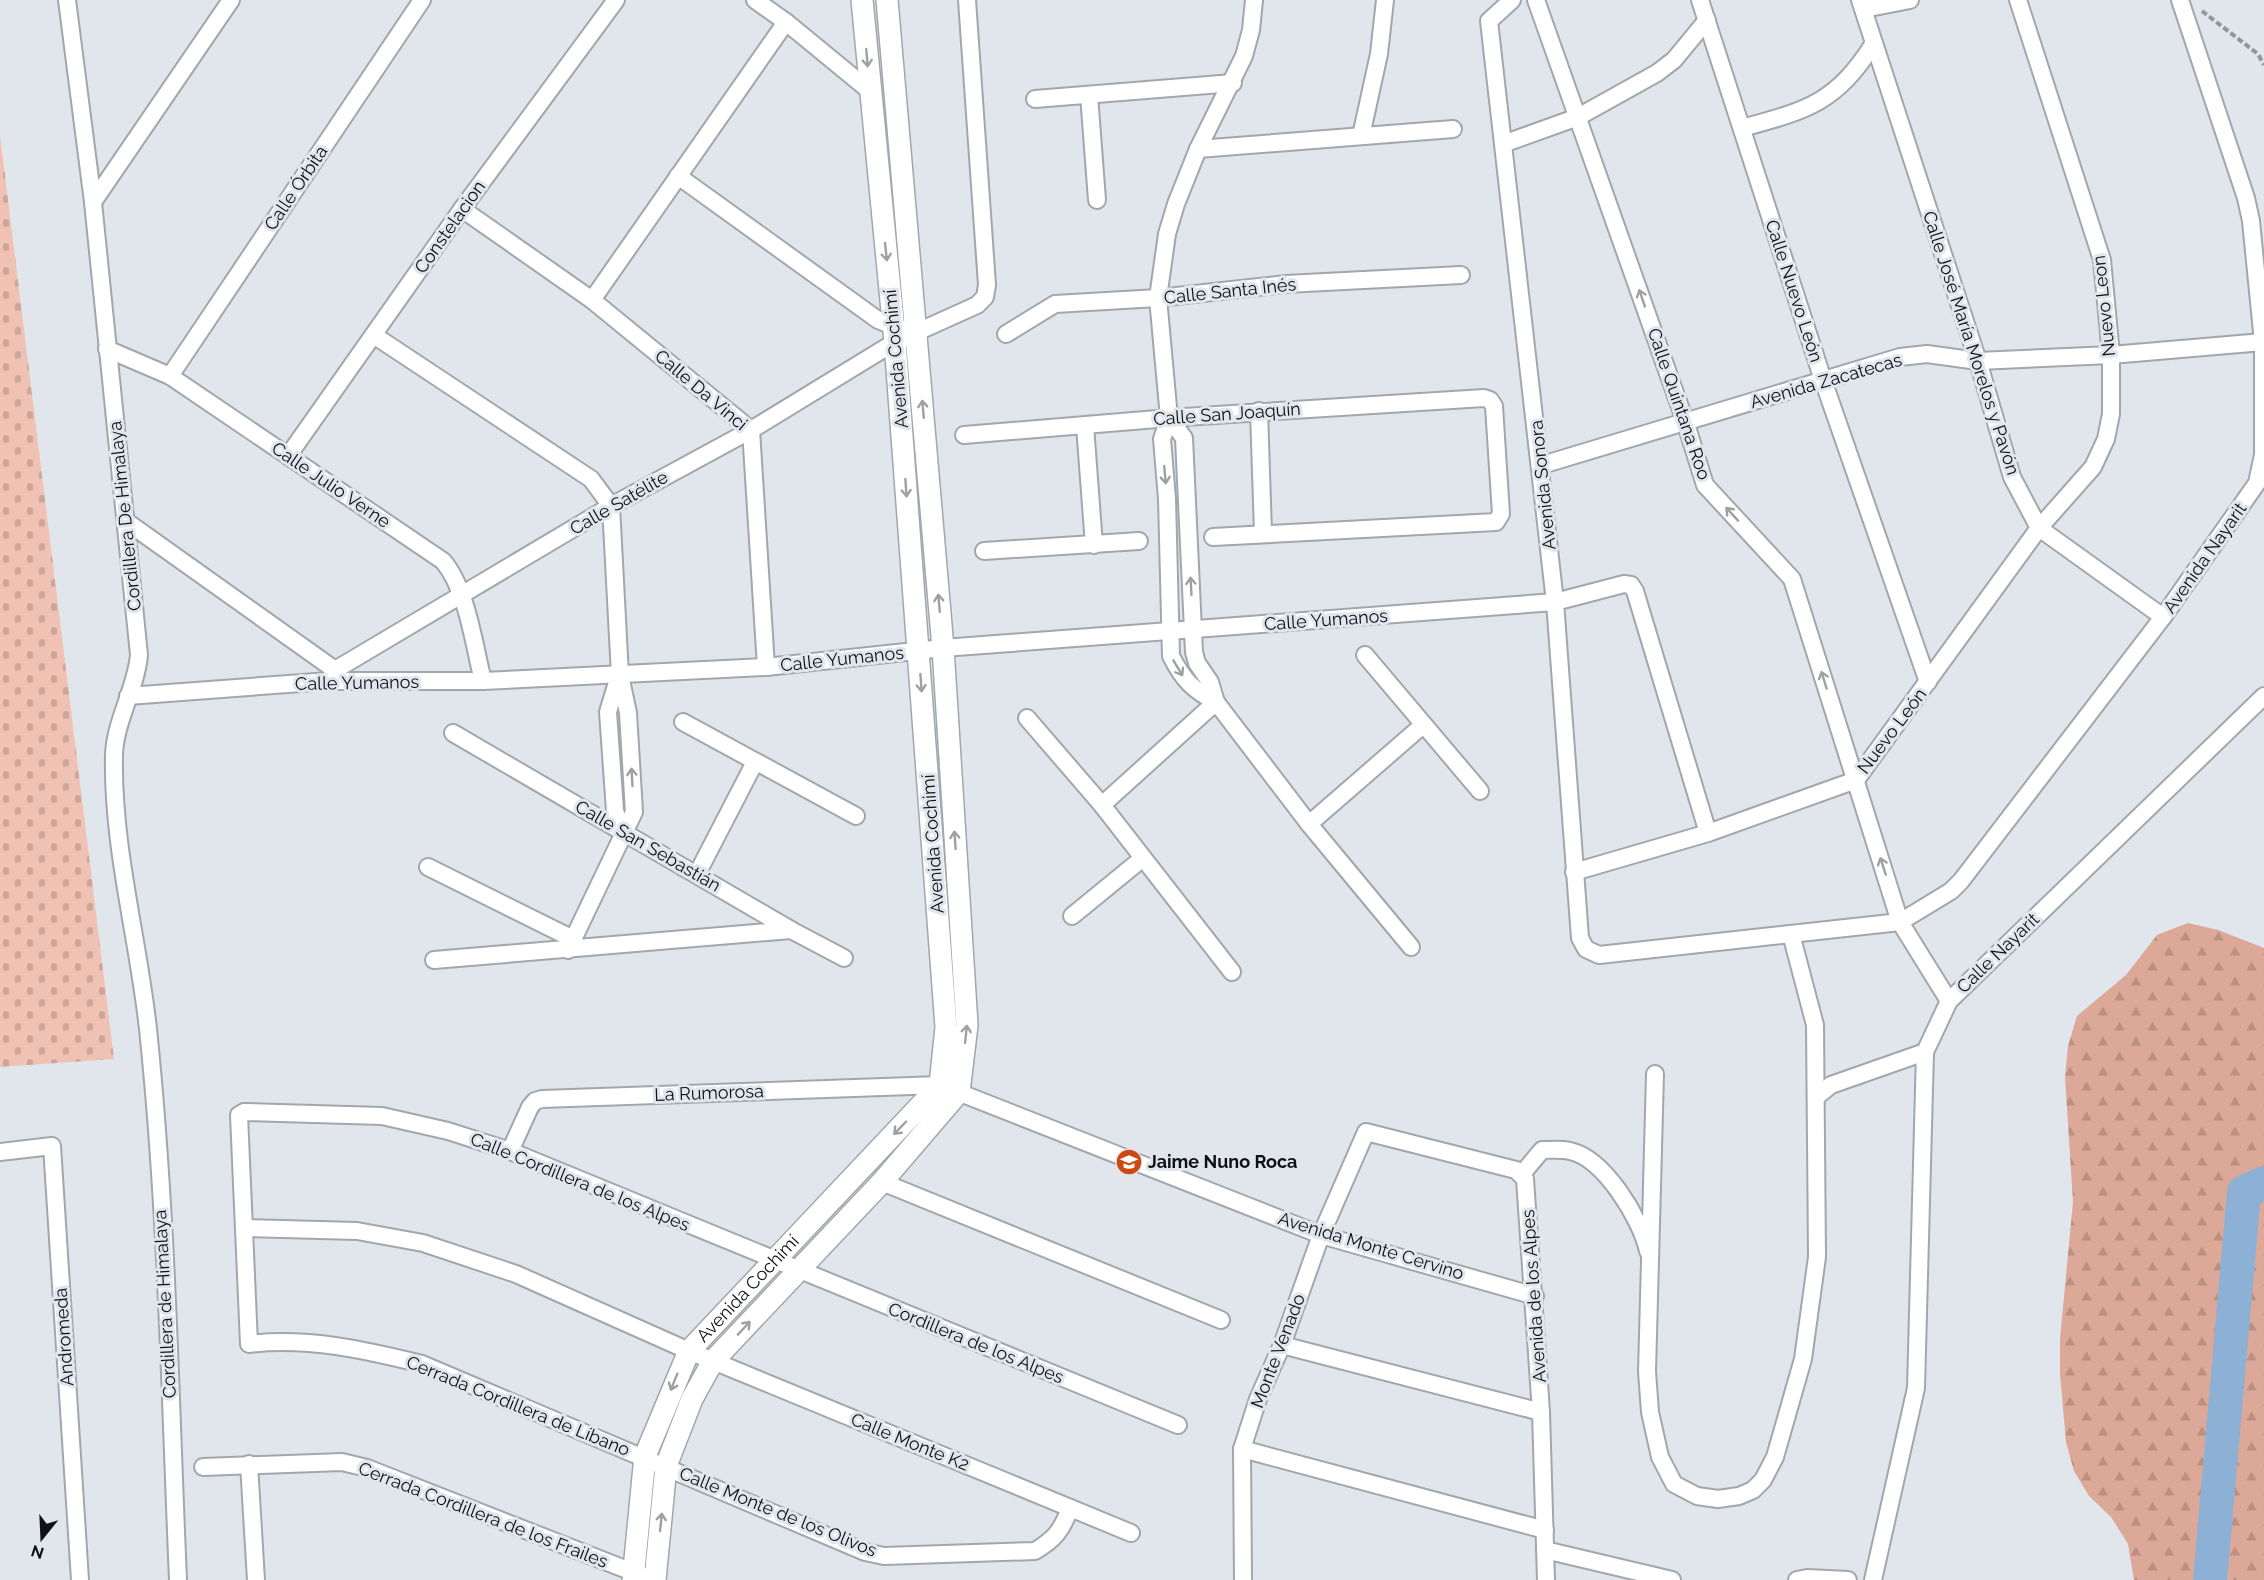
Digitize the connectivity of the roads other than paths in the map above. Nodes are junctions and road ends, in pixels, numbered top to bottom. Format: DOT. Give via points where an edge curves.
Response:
graph roads {
  1 [pos="67,0"];
  2 [pos="231,0"];
  3 [pos="422,0"];
  4 [pos="615,0"];
  5 [pos="755,0"];
  6 [pos="862,0"];
  7 [pos="887,0"];
  8 [pos="967,0"];
  9 [pos="1254,0"];
  10 [pos="1385,0"];
  11 [pos="1512,0"];
  12 [pos="1536,0"];
  13 [pos="1700,0"];
  14 [pos="1910,0"];
  15 [pos="2018,0"];
  16 [pos="2180,0"];
  17 [pos="1862,5"];
  18 [pos="1707,20"];
  19 [pos="786,22"];
  20 [pos="1874,43"];
  21 [pos="1233,83"];
  22 [pos="870,91"];
  23 [pos="1089,95"];
  24 [pos="1035,99"];
  25 [pos="1578,117"];
  26 [pos="1742,128"];
  27 [pos="1453,129"];
  28 [pos="1361,136"];
  29 [pos="1503,144"];
  30 [pos="1197,149"];
  31 [pos="678,176"];
  32 [pos="1097,200"];
  33 [pos="93,202"];
  34 [pos="462,209"];
  35 [pos="1461,275"];
  36 [pos="1158,298"];
  37 [pos="592,300"];
  38 [pos="916,332"];
  39 [pos="1006,334"];
  40 [pos="894,335"];
  41 [pos="375,336"];
  42 [pos="2263,342"];
  43 [pos="107,349"];
  44 [pos="2111,355"];
  45 [pos="1978,361"];
  46 [pos="170,376"];
  47 [pos="1823,380"];
  48 [pos="2264,399"];
  49 [pos="1259,411"];
  50 [pos="1169,418"];
  51 [pos="1686,423"];
  52 [pos="1085,426"];
  53 [pos="751,430"];
  54 [pos="964,435"];
  55 [pos="288,456"];
  56 [pos="1542,465"];
  57 [pos="1186,497"];
  58 [pos="1167,499"];
  59 [pos="611,506"];
  60 [pos="127,522"];
  61 [pos="2039,528"];
  62 [pos="1263,533"];
  63 [pos="1213,537"];
  64 [pos="1139,541"];
  65 [pos="1094,545"];
  66 [pos="984,551"];
  67 [pos="461,596"];
  68 [pos="1555,602"];
  69 [pos="2163,617"];
  70 [pos="1193,630"];
  71 [pos="1170,632"];
  72 [pos="943,648"];
  73 [pos="919,650"];
  74 [pos="1365,655"];
  75 [pos="766,667"];
  76 [pos="620,675"];
  77 [pos="332,676"];
  78 [pos="483,681"];
  79 [pos="1929,682"];
  80 [pos="128,696"];
  81 [pos="2264,696"];
  82 [pos="1216,702"];
  83 [pos="1027,718"];
  84 [pos="683,722"];
  85 [pos="1423,725"];
  86 [pos="453,733"];
  87 [pos="755,762"];
  88 [pos="1856,780"];
  89 [pos="1480,791"];
  90 [pos="1102,805"];
  91 [pos="856,816"];
  92 [pos="1310,824"];
  93 [pos="623,833"];
  94 [pos="1708,833"];
  95 [pos="1143,858"];
  96 [pos="428,867"];
  97 [pos="1574,873"];
  98 [pos="697,874"];
  99 [pos="1072,916"];
  100 [pos="1900,922"];
  101 [pos="791,930"];
  102 [pos="1791,934"];
  103 [pos="571,944"];
  104 [pos="1411,947"];
  105 [pos="844,958"];
  106 [pos="434,960"];
  107 [pos="1232,972"];
  108 [pos="1949,1001"];
  109 [pos="148,1028"];
  110 [pos="1925,1052"];
  111 [pos="1655,1074"];
  112 [pos="949,1089"];
  113 [pos="1816,1097"];
  114 [pos="510,1151"];
  115 [pos="0,1152"];
  116 [pos="1522,1174"];
  117 [pos="882,1182"];
  118 [pos="244,1228"];
  119 [pos="1321,1234"];
  120 [pos="774,1260"];
  121 [pos="797,1270"];
  122 [pos="1652,1271"];
  123 [pos="1535,1296"];
  124 [pos="1221,1320"];
  125 [pos="1282,1345"];
  126 [pos="689,1351"];
  127 [pos="713,1361"];
  128 [pos="1541,1412"];
  129 [pos="1178,1425"];
  130 [pos="1242,1449"];
  131 [pos="645,1456"];
  132 [pos="249,1464"];
  133 [pos="666,1466"];
  134 [pos="203,1467"];
  135 [pos="1070,1508"];
  136 [pos="1545,1530"];
  137 [pos="1131,1533"];
  138 [pos="1545,1550"];
  139 [pos="633,1576"];
  140 [pos="80,1580"];
  141 [pos="178,1580"];
  142 [pos="256,1580"];
  143 [pos="654,1580"];
  144 [pos="1243,1580"];
  145 [pos="1546,1580"];
  146 [pos="1671,1580"];
  147 [pos="1797,1580"];
  148 [pos="1848,1580"];
  149 [pos="1873,1580"];
  1 -- 33 [label="street, Cordillera De Himalaya"];
  2 -- 33 [label="street"];
  3 -- 46 [label="street, Calle Órbita"];
  4 -- 34 [label="street, Constelacion"];
  5 -- 19 [label="street"];
  6 -- 22 [label="street, Avenida Cochimí, one-way"];
  7 -- 38 [label="street, Avenida Cochimí"];
  8 -- 38 [label="street" via="987,285 985,297 977,305"];
  9 -- 21 [label="street" via="1251,30"];
  10 -- 28 [label="street" via="1379,54"];
  11 -- 29 [label="street, Avenida Sonora" via="1489,21"];
  12 -- 25 [label="street, Calle Quintana Roo"];
  13 -- 18 [label="street, Calle Nuevo León"];
  14 -- 17 [label="street"];
  15 -- 44 [label="street, Nuevo Leon" via="2102,260"];
  16 -- 42 [label="street, Avenida Nayarit" via="2246,198"];
  17 -- 20 [label="street, Calle José María Morelos y Pavón"];
  18 -- 25 [label="street" via="1674,60 1657,73"];
  18 -- 26 [label="street, Calle Nuevo León"];
  19 -- 22 [label="street"];
  19 -- 31 [label="street"];
  20 -- 26 [label="street" via="1858,69 1837,91 1815,105"];
  20 -- 45 [label="street, Calle José María Morelos y Pavón"];
  21 -- 23 [label="street"];
  21 -- 30 [label="street"];
  22 -- 40 [label="street, Avenida Cochimí, one-way"];
  23 -- 24 [label="street"];
  23 -- 32 [label="street"];
  25 -- 29 [label="street"];
  51 -- 25 [label="street, Calle Quintana Roo, one-way"];
  26 -- 47 [label="street, Calle Nuevo León"];
  27 -- 28 [label="street"];
  28 -- 30 [label="street"];
  29 -- 56 [label="street, Avenida Sonora"];
  30 -- 36 [label="street" via="1167,234"];
  31 -- 37 [label="street"];
  31 -- 40 [label="street"];
  33 -- 43 [label="street, Cordillera De Himalaya"];
  34 -- 37 [label="street, Calle Da Vinci"];
  34 -- 41 [label="street, Constelacion"];
  35 -- 36 [label="street, Calle Santa Inés" via="1286,284"];
  36 -- 39 [label="street, Calle Santa Inés" via="1055,304"];
  36 -- 50 [label="street"];
  37 -- 53 [label="street, Calle Da Vinci"];
  38 -- 40 [label="street"];
  72 -- 38 [label="street, Avenida Cochimí, one-way"];
  40 -- 53 [label="street, Calle Satélite"];
  40 -- 73 [label="street, Avenida Cochimí, one-way"];
  41 -- 55 [label="street, Constelacion"];
  41 -- 59 [label="street" via="591,479"];
  42 -- 44 [label="street, Avenida Zacatecas"];
  42 -- 48 [label="street, Avenida Nayarit"];
  43 -- 46 [label="street, Calle Julio Verne"];
  43 -- 60 [label="street, Cordillera De Himalaya"];
  44 -- 45 [label="street, Avenida Zacatecas"];
  44 -- 61 [label="street, Nuevo Leon" via="2111,414 2106,439 2093,467"];
  45 -- 47 [label="street, Avenida Zacatecas" via="1927,354 1900,357"];
  45 -- 61 [label="street, Calle José María Morelos y Pavón" via="2012,477"];
  46 -- 55 [label="street, Calle Julio Verne"];
  47 -- 51 [label="street, Avenida Zacatecas"];
  47 -- 79 [label="street, Calle Nuevo León"];
  48 -- 69 [label="street, Avenida Nayarit" via="2263,455 2257,483"];
  49 -- 50 [label="street, Calle San Joaquín"];
  49 -- 62 [label="street"];
  49 -- 62 [label="street, Calle San Joaquín" via="1490,400 1494,406 1500,519"];
  50 -- 52 [label="street, Calle San Joaquín"];
  50 -- 57 [label="street" via="1184,438"];
  50 -- 58 [label="street, one-way" via="1162,439"];
  51 -- 56 [label="street, Avenida Zacatecas"];
  88 -- 51 [label="street, Calle Quintana Roo, one-way" via="1792,579 1705,485"];
  52 -- 54 [label="street, Calle San Joaquín"];
  52 -- 65 [label="street"];
  53 -- 59 [label="street, Calle Satélite"];
  53 -- 75 [label="street, Calle Da Vinci"];
  55 -- 67 [label="street, Calle Julio Verne" via="443,561 453,573"];
  56 -- 68 [label="street, Avenida Sonora"];
  57 -- 58 [label="street"];
  70 -- 57 [label="street, one-way"];
  58 -- 71 [label="street"];
  59 -- 67 [label="street, Calle Satélite"];
  59 -- 76 [label="street"];
  60 -- 77 [label="street"];
  60 -- 80 [label="street, Cordillera De Himalaya" via="139,655"];
  61 -- 69 [label="street, Calle José María Morelos y Pavón"];
  61 -- 79 [label="street, Nuevo León"];
  62 -- 63 [label="street"];
  64 -- 65 [label="street"];
  65 -- 66 [label="street"];
  67 -- 77 [label="street, Calle Satélite"];
  67 -- 78 [label="street, Calle Julio Verne"];
  68 -- 70 [label="street, Calle Yumanos"];
  68 -- 94 [label="street, Calle Yumanos" via="1624,584 1635,591"];
  68 -- 97 [label="street, Avenida Sonora"];
  69 -- 100 [label="street, Avenida Nayarit" via="1961,881"];
  70 -- 71 [label="street, Calle Yumanos"];
  70 -- 82 [label="street" via="1197,663 1210,682"];
  71 -- 72 [label="street, Calle Yumanos"];
  71 -- 82 [label="street, one-way" via="1171,656 1178,669 1194,690"];
  72 -- 73 [label="street, Calle Yumanos"];
  112 -- 72 [label="street, Avenida Cochimí, one-way" via="967,1025"];
  73 -- 75 [label="street, Calle Yumanos"];
  73 -- 112 [label="street, Avenida Cochimí, one-way"];
  74 -- 85 [label="street"];
  75 -- 76 [label="street, Calle Yumanos"];
  76 -- 78 [label="street, Calle Yumanos"];
  76 -- 93 [label="street" via="608,712 615,811"];
  77 -- 78 [label="street, Calle Yumanos"];
  77 -- 80 [label="street, Calle Yumanos"];
  79 -- 88 [label="street, Nuevo León"];
  80 -- 109 [label="street, Cordillera De Himalaya" via="114,753 115,811"];
  81 -- 108 [label="street, Calle Nayarit"];
  82 -- 90 [label="street"];
  82 -- 92 [label="street"];
  83 -- 90 [label="street"];
  84 -- 87 [label="street"];
  85 -- 89 [label="street"];
  85 -- 92 [label="street"];
  86 -- 93 [label="street, Calle San Sebastián"];
  87 -- 91 [label="street"];
  87 -- 98 [label="street"];
  88 -- 94 [label="street, Nuevo León"];
  100 -- 88 [label="street, Calle Quintana Roo, one-way"];
  90 -- 95 [label="street"];
  92 -- 104 [label="street"];
  93 -- 98 [label="street, Calle San Sebastián"];
  93 -- 103 [label="street"];
  94 -- 97 [label="street, Nuevo León"];
  95 -- 99 [label="street"];
  95 -- 107 [label="street"];
  96 -- 103 [label="street"];
  97 -- 102 [label="street, Avenida Sonora" via="1580,938 1586,949 1599,955"];
  98 -- 101 [label="street, Calle San Sebastián"];
  100 -- 102 [label="street"];
  100 -- 108 [label="street, Calle Nayarit"];
  101 -- 103 [label="street"];
  101 -- 105 [label="street, Calle San Sebastián"];
  102 -- 113 [label="street" via="1815,1025"];
  103 -- 106 [label="street"];
  108 -- 110 [label="street"];
  109 -- 141 [label="street, Cordillera de Himalaya" via="163,1248"];
  110 -- 113 [label="street" via="1831,1085"];
  110 -- 149 [label="street" via="1916,1388"];
  111 -- 122 [label="street"];
  112 -- 114 [label="street, La Rumorosa" via="542,1098 530,1107"];
  112 -- 117 [label="street, Avenida Cochimí"];
  112 -- 119 [label="street, Avenida Monte Cervino"];
  112 -- 120 [label="street, Avenida Cochimí, one-way"];
  113 -- 122 [label="street" via="1817,1257 1803,1359 1775,1457 1753,1490 1739,1496 1697,1496 1674,1484 1660,1457 1650,1412 1647,1372"];
  114 -- 118 [label="street, Calle Cordillera de los Alpes" via="382,1116 244,1112 239,1115"];
  114 -- 120 [label="street, Calle Cordillera de los Alpes"];
  115 -- 140 [label="street, Andromeda" via="51,1146"];
  116 -- 119 [label="street, Monte Venado" via="1366,1132"];
  116 -- 122 [label="street" via="1542,1149 1572,1151 1602,1169 1634,1216 1646,1242"];
  116 -- 123 [label="street, Avenida de los Alpes"];
  117 -- 121 [label="street, Avenida Cochimí"];
  117 -- 124 [label="street"];
  118 -- 126 [label="street, Calle Monte K2" via="357,1230 423,1243 516,1274"];
  118 -- 131 [label="street, Cerrada Cordillera de Líbano" via="249,1344 273,1341 344,1346 422,1364"];
  119 -- 123 [label="street, Avenida Monte Cervino"];
  119 -- 125 [label="street, Monte Venado"];
  120 -- 121 [label="street, Cordillera de los Alpes"];
  120 -- 126 [label="street, Avenida Cochimí"];
  127 -- 121 [label="street, Avenida Cochimí, one-way"];
  121 -- 129 [label="street, Cordillera de los Alpes"];
  123 -- 128 [label="street, Avenida de los Alpes"];
  125 -- 128 [label="street"];
  125 -- 130 [label="street, Monte Venado" via="1258,1399"];
  126 -- 127 [label="street, Calle Monte K2"];
  126 -- 131 [label="street, Avenida Cochimí, one-way"];
  127 -- 133 [label="street, Avenida Cochimí" via="692,1399"];
  127 -- 135 [label="street, Calle Monte K2"];
  128 -- 136 [label="street, Avenida de los Alpes"];
  130 -- 136 [label="street"];
  130 -- 144 [label="street, Monte Venado"];
  131 -- 133 [label="street, Calle Monte de los Olivos"];
  131 -- 139 [label="street, Avenida Cochimí"];
  132 -- 134 [label="street, Cerrada Cordillera de los Frailes"];
  132 -- 139 [label="street, Cerrada Cordillera de los Frailes" via="342,1462 367,1468"];
  132 -- 142 [label="street"];
  133 -- 135 [label="street, Calle Monte de los Olivos" via="865,1552 884,1556 1035,1551 1062,1530"];
  143 -- 133 [label="street, Avenida Cochimí, one-way"];
  135 -- 137 [label="street, Calle Monte K2"];
  136 -- 138 [label="street, Avenida de los Alpes"];
  138 -- 145 [label="street, Avenida de los Alpes"];
  138 -- 146 [label="street"];
  139 -- 143 [label="street, Cerrada Cordillera de los Frailes"];
  147 -- 148 [label="street"];
}
